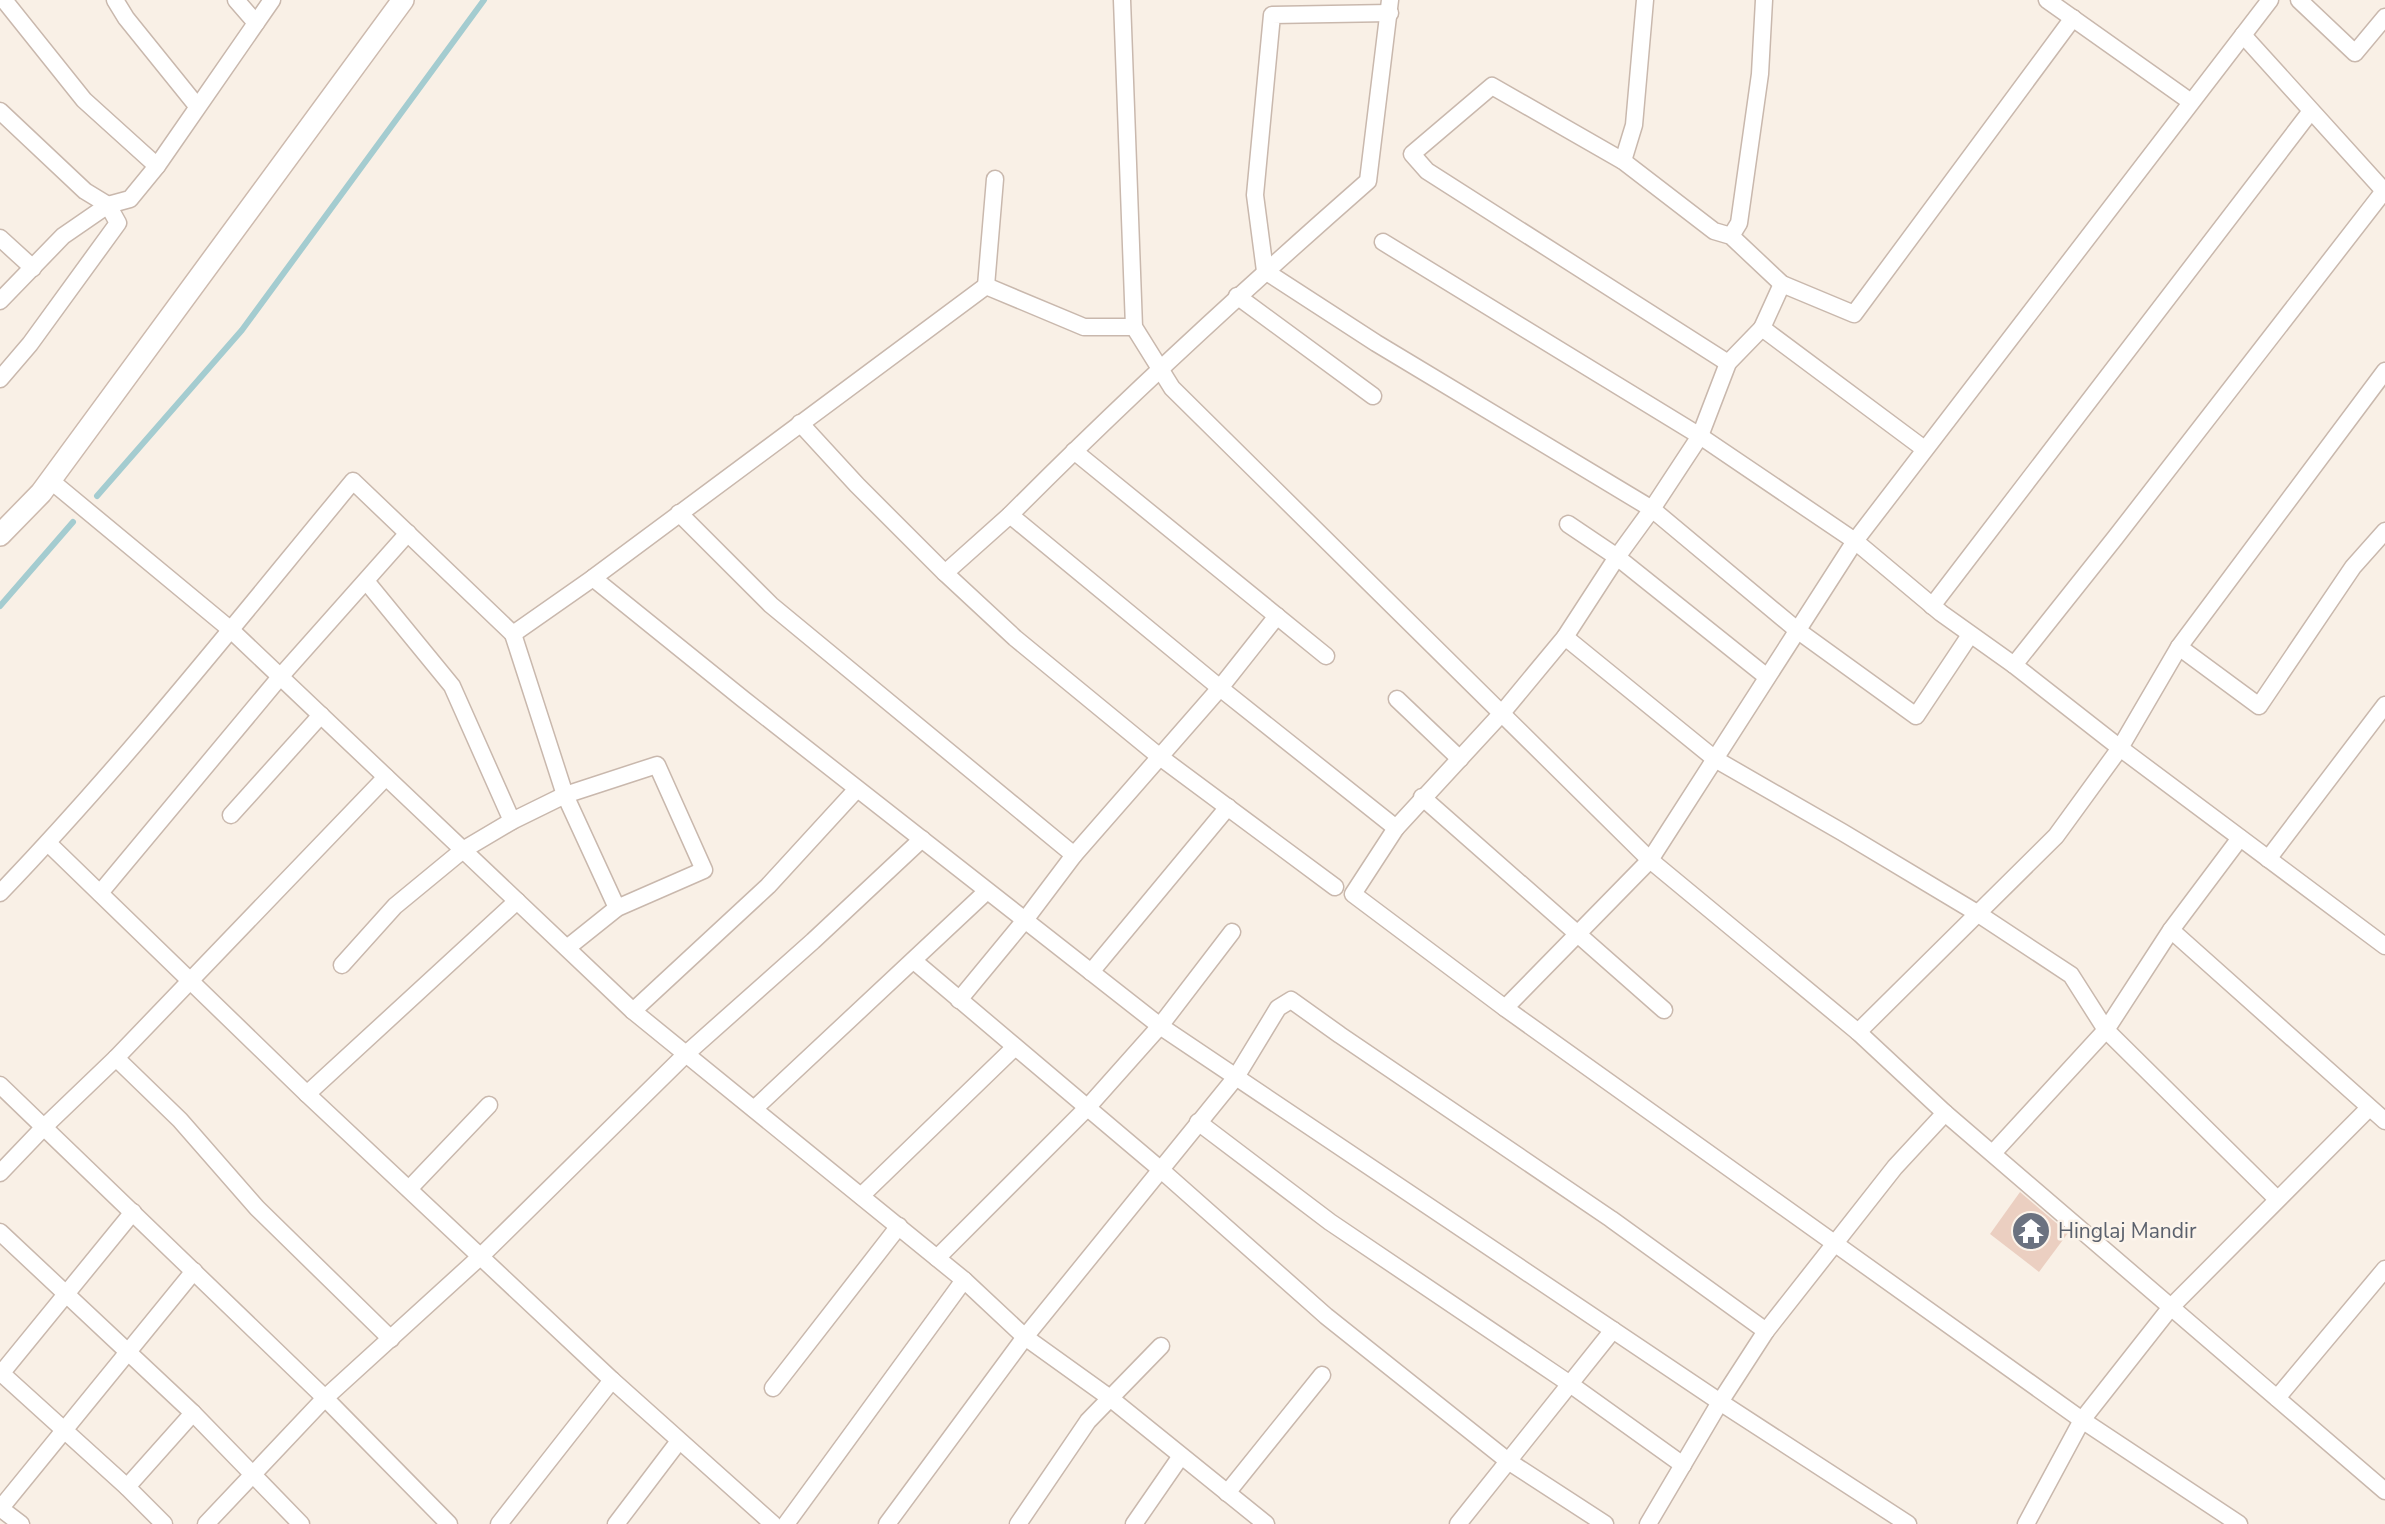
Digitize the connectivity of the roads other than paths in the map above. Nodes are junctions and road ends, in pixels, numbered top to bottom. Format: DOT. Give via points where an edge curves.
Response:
graph roads {
  1 [pos="4,0"];
  2 [pos="115,0"];
  3 [pos="236,0"];
  4 [pos="272,0"];
  5 [pos="403,0"];
  6 [pos="1122,0"];
  7 [pos="1645,0"];
  8 [pos="1764,0"];
  9 [pos="2047,0"];
  10 [pos="2270,0"];
  11 [pos="2299,0"];
  12 [pos="1390,6"];
  13 [pos="2073,18"];
  14 [pos="256,23"];
  15 [pos="2382,27"];
  16 [pos="2243,35"];
  17 [pos="2191,102"];
  18 [pos="197,106"];
  19 [pos="0,111"];
  20 [pos="2311,111"];
  21 [pos="1623,161"];
  22 [pos="157,166"];
  23 [pos="995,179"];
  24 [pos="2385,192"];
  25 [pos="108,205"];
  26 [pos="1731,236"];
  27 [pos="0,238"];
  28 [pos="1383,243"];
  29 [pos="33,268"];
  30 [pos="1265,271"];
  31 [pos="1782,284"];
  32 [pos="986,286"];
  33 [pos="1237,296"];
  34 [pos="0,301"];
  35 [pos="1134,327"];
  36 [pos="1762,328"];
  37 [pos="1728,363"];
  38 [pos="1160,369"];
  39 [pos="2385,371"];
  40 [pos="0,379"];
  41 [pos="1373,396"];
  42 [pos="800,423"];
  43 [pos="1700,436"];
  44 [pos="1919,445"];
  45 [pos="1074,451"];
  46 [pos="50,480"];
  47 [pos="1652,509"];
  48 [pos="679,513"];
  49 [pos="1010,515"];
  50 [pos="1568,524"];
  51 [pos="2385,531"];
  52 [pos="408,533"];
  53 [pos="0,535"];
  54 [pos="1855,541"];
  55 [pos="1617,557"];
  56 [pos="945,573"];
  57 [pos="593,578"];
  58 [pos="366,581"];
  59 [pos="1933,606"];
  60 [pos="1277,616"];
  61 [pos="231,630"];
  62 [pos="1797,630"];
  63 [pos="513,634"];
  64 [pos="1970,635"];
  65 [pos="1565,637"];
  66 [pos="2179,648"];
  67 [pos="1326,656"];
  68 [pos="2014,665"];
  69 [pos="280,677"];
  70 [pos="1767,677"];
  71 [pos="1220,688"];
  72 [pos="1397,699"];
  73 [pos="2385,705"];
  74 [pos="1502,713"];
  75 [pos="321,715"];
  76 [pos="2120,748"];
  77 [pos="1160,757"];
  78 [pos="1460,759"];
  79 [pos="1715,759"];
  80 [pos="386,777"];
  81 [pos="857,789"];
  82 [pos="565,795"];
  83 [pos="1422,797"];
  84 [pos="1228,807"];
  85 [pos="231,815"];
  86 [pos="512,821"];
  87 [pos="1396,828"];
  88 [pos="2239,838"];
  89 [pos="922,839"];
  90 [pos="48,843"];
  91 [pos="463,850"];
  92 [pos="1074,855"];
  93 [pos="2268,859"];
  94 [pos="1650,860"];
  95 [pos="1335,887"];
  96 [pos="988,891"];
  97 [pos="0,893"];
  98 [pos="100,893"];
  99 [pos="517,901"];
  100 [pos="617,908"];
  101 [pos="1977,913"];
  102 [pos="1026,920"];
  103 [pos="2171,930"];
  104 [pos="1232,932"];
  105 [pos="1577,933"];
  106 [pos="2385,946"];
  107 [pos="566,948"];
  108 [pos="914,961"];
  109 [pos="342,965"];
  110 [pos="1091,972"];
  111 [pos="191,980"];
  112 [pos="959,1000"];
  113 [pos="1506,1008"];
  114 [pos="1664,1010"];
  115 [pos="633,1011"];
  116 [pos="1160,1026"];
  117 [pos="2106,1030"];
  118 [pos="1858,1032"];
  119 [pos="1015,1047"];
  120 [pos="686,1054"];
  121 [pos="116,1058"];
  122 [pos="1236,1077"];
  123 [pos="0,1085"];
  124 [pos="307,1094"];
  125 [pos="489,1105"];
  126 [pos="1087,1108"];
  127 [pos="2369,1108"];
  128 [pos="754,1109"];
  129 [pos="1945,1113"];
  130 [pos="2385,1121"];
  131 [pos="1198,1122"];
  132 [pos="44,1127"];
  133 [pos="1993,1153"];
  134 [pos="1160,1169"];
  135 [pos="0,1173"];
  136 [pos="409,1189"];
  137 [pos="861,1196"];
  138 [pos="2277,1199"];
  139 [pos="133,1212"];
  140 [pos="899,1226"];
  141 [pos="0,1232"];
  142 [pos="1835,1242"];
  143 [pos="481,1256"];
  144 [pos="937,1258"];
  145 [pos="2385,1269"];
  146 [pos="194,1270"];
  147 [pos="964,1280"];
  148 [pos="65,1295"];
  149 [pos="2171,1307"];
  150 [pos="1613,1330"];
  151 [pos="1766,1331"];
  152 [pos="1025,1337"];
  153 [pos="391,1339"];
  154 [pos="1161,1346"];
  155 [pos="127,1353"];
  156 [pos="0,1374"];
  157 [pos="1322,1375"];
  158 [pos="612,1380"];
  159 [pos="1570,1384"];
  160 [pos="773,1388"];
  161 [pos="325,1398"];
  162 [pos="1110,1398"];
  163 [pos="2277,1398"];
  164 [pos="1720,1402"];
  165 [pos="193,1413"];
  166 [pos="2082,1420"];
  167 [pos="64,1430"];
  168 [pos="679,1441"];
  169 [pos="1181,1455"];
  170 [pos="1508,1461"];
  171 [pos="1683,1465"];
  172 [pos="252,1473"];
  173 [pos="128,1487"];
  174 [pos="2385,1491"];
  175 [pos="1227,1493"];
  176 [pos="0,1508"];
  177 [pos="1262,1523"];
  178 [pos="21,1524"];
  179 [pos="164,1524"];
  180 [pos="206,1524"];
  181 [pos="301,1524"];
  182 [pos="449,1524"];
  183 [pos="499,1524"];
  184 [pos="616,1524"];
  185 [pos="773,1524"];
  186 [pos="786,1524"];
  187 [pos="887,1524"];
  188 [pos="1018,1524"];
  189 [pos="1134,1524"];
  190 [pos="1458,1524"];
  191 [pos="1605,1524"];
  192 [pos="1648,1524"];
  193 [pos="1908,1524"];
  194 [pos="2026,1524"];
  195 [pos="2239,1524"];
  1 -- 22 [label="street" via="84,100"];
  2 -- 18 [label="street"];
  3 -- 14 [label="street"];
  4 -- 14 [label="street"];
  5 -- 46 [label="street"];
  6 -- 35 [label="street"];
  7 -- 21 [label="street" via="1634,125"];
  8 -- 26 [label="street" via="1760,74 1738,223"];
  9 -- 13 [label="street"];
  10 -- 16 [label="street"];
  11 -- 15 [label="street" via="2355,53"];
  12 -- 30 [label="street" via="1368,181"];
  12 -- 30 [label="street" via="1272,15 1255,195"];
  13 -- 17 [label="street"];
  13 -- 31 [label="street" via="1854,314"];
  14 -- 18 [label="street"];
  16 -- 17 [label="street"];
  16 -- 20 [label="street"];
  17 -- 54 [label="street"];
  18 -- 22 [label="street"];
  19 -- 25 [label="street" via="85,191"];
  20 -- 24 [label="street"];
  20 -- 59 [label="street"];
  21 -- 26 [label="street" via="1714,232"];
  21 -- 37 [label="street" via="1492,86 1412,154 1427,171"];
  22 -- 25 [label="street" via="130,199"];
  23 -- 32 [label="street"];
  24 -- 68 [label="street"];
  25 -- 29 [label="street" via="63,236"];
  25 -- 40 [label="street" via="118,223"];
  26 -- 31 [label="street"];
  27 -- 29 [label="street"];
  28 -- 43 [label="street"];
  29 -- 34 [label="street"];
  30 -- 33 [label="street"];
  30 -- 47 [label="street"];
  31 -- 36 [label="street"];
  32 -- 35 [label="street" via="1084,327"];
  32 -- 42 [label="street"];
  33 -- 38 [label="street"];
  33 -- 41 [label="street"];
  35 -- 38 [label="street"];
  36 -- 37 [label="street"];
  36 -- 44 [label="street"];
  37 -- 43 [label="street"];
  38 -- 45 [label="street"];
  38 -- 74 [label="street" via="1172,388"];
  39 -- 66 [label="street"];
  42 -- 48 [label="street"];
  42 -- 56 [label="street"];
  43 -- 47 [label="street"];
  43 -- 54 [label="street"];
  45 -- 49 [label="street"];
  45 -- 60 [label="street"];
  46 -- 53 [label="street"];
  46 -- 61 [label="street"];
  47 -- 55 [label="street"];
  47 -- 62 [label="street"];
  48 -- 57 [label="street"];
  48 -- 92 [label="street" via="771,605"];
  49 -- 56 [label="street"];
  49 -- 71 [label="street"];
  50 -- 55 [label="street"];
  51 -- 66 [label="street" via="2353,567 2259,706"];
  52 -- 58 [label="street"];
  52 -- 61 [label="street" via="353,481"];
  52 -- 63 [label="street"];
  54 -- 59 [label="street"];
  54 -- 62 [label="street"];
  55 -- 65 [label="street"];
  55 -- 70 [label="street"];
  56 -- 77 [label="street" via="1015,638"];
  57 -- 63 [label="street"];
  57 -- 81 [label="street"];
  58 -- 69 [label="street"];
  58 -- 86 [label="street" via="452,686"];
  59 -- 64 [label="street"];
  60 -- 67 [label="street"];
  60 -- 71 [label="street"];
  61 -- 69 [label="street"];
  61 -- 90 [label="street"];
  62 -- 64 [label="street" via="1916,716"];
  62 -- 70 [label="street"];
  63 -- 82 [label="street"];
  64 -- 68 [label="street"];
  65 -- 74 [label="street"];
  65 -- 79 [label="street"];
  66 -- 76 [label="street"];
  68 -- 76 [label="street"];
  69 -- 75 [label="street"];
  69 -- 98 [label="street"];
  70 -- 79 [label="street"];
  71 -- 77 [label="street"];
  71 -- 87 [label="street"];
  72 -- 78 [label="street"];
  73 -- 93 [label="street"];
  74 -- 78 [label="street"];
  74 -- 94 [label="street"];
  75 -- 80 [label="street"];
  75 -- 85 [label="street"];
  76 -- 88 [label="street"];
  76 -- 101 [label="street" via="2056,836"];
  77 -- 84 [label="street"];
  77 -- 92 [label="street"];
  78 -- 83 [label="street"];
  79 -- 94 [label="street"];
  79 -- 101 [label="street"];
  80 -- 91 [label="street"];
  80 -- 111 [label="street"];
  81 -- 89 [label="street"];
  81 -- 115 [label="street" via="768,886"];
  82 -- 86 [label="street"];
  82 -- 100 [label="street"];
  82 -- 100 [label="street" via="657,765 704,870"];
  83 -- 87 [label="street"];
  83 -- 105 [label="street"];
  84 -- 95 [label="street"];
  84 -- 110 [label="street"];
  86 -- 91 [label="street"];
  87 -- 113 [label="street" via="1353,894"];
  88 -- 93 [label="street"];
  88 -- 103 [label="street"];
  89 -- 96 [label="street"];
  89 -- 120 [label="street"];
  90 -- 97 [label="street"];
  90 -- 98 [label="street"];
  91 -- 99 [label="street"];
  91 -- 109 [label="street" via="395,906"];
  92 -- 102 [label="street"];
  93 -- 106 [label="street"];
  94 -- 105 [label="street"];
  94 -- 118 [label="street"];
  96 -- 102 [label="street"];
  96 -- 108 [label="street"];
  98 -- 111 [label="street"];
  99 -- 107 [label="street"];
  99 -- 124 [label="street"];
  100 -- 107 [label="street"];
  101 -- 117 [label="street" via="2071,975"];
  101 -- 118 [label="street"];
  102 -- 110 [label="street"];
  102 -- 112 [label="street"];
  103 -- 117 [label="street"];
  103 -- 127 [label="street"];
  104 -- 116 [label="street"];
  105 -- 113 [label="street"];
  105 -- 114 [label="street"];
  107 -- 115 [label="street"];
  108 -- 112 [label="street"];
  108 -- 128 [label="street"];
  110 -- 116 [label="street"];
  111 -- 121 [label="street"];
  111 -- 124 [label="street"];
  112 -- 119 [label="street"];
  113 -- 142 [label="street"];
  115 -- 120 [label="street"];
  116 -- 122 [label="street"];
  116 -- 126 [label="street"];
  117 -- 133 [label="street"];
  117 -- 138 [label="street"];
  118 -- 129 [label="street"];
  119 -- 126 [label="street"];
  119 -- 137 [label="street"];
  120 -- 128 [label="street"];
  120 -- 143 [label="street"];
  121 -- 132 [label="street"];
  121 -- 153 [label="street" via="180,1120 257,1208"];
  122 -- 131 [label="street"];
  122 -- 150 [label="street"];
  122 -- 151 [label="street" via="1279,1008 1291,1000"];
  123 -- 132 [label="street"];
  124 -- 136 [label="street"];
  125 -- 136 [label="street"];
  126 -- 134 [label="street"];
  126 -- 144 [label="street"];
  127 -- 130 [label="street"];
  127 -- 138 [label="street"];
  128 -- 137 [label="street"];
  129 -- 133 [label="street"];
  129 -- 142 [label="street"];
  131 -- 134 [label="street"];
  131 -- 159 [label="street" via="1330,1222"];
  132 -- 135 [label="street"];
  132 -- 139 [label="street"];
  133 -- 149 [label="street"];
  134 -- 152 [label="street"];
  134 -- 170 [label="street" via="1326,1316"];
  136 -- 143 [label="street"];
  137 -- 140 [label="street"];
  138 -- 149 [label="street"];
  139 -- 146 [label="street"];
  139 -- 148 [label="street"];
  140 -- 144 [label="street"];
  140 -- 160 [label="street"];
  141 -- 148 [label="street"];
  142 -- 151 [label="street"];
  142 -- 166 [label="street"];
  143 -- 153 [label="street"];
  143 -- 158 [label="street"];
  144 -- 147 [label="street"];
  145 -- 163 [label="street"];
  146 -- 155 [label="street"];
  146 -- 161 [label="street"];
  147 -- 152 [label="street"];
  147 -- 186 [label="street"];
  148 -- 155 [label="street"];
  148 -- 156 [label="street"];
  149 -- 163 [label="street"];
  149 -- 166 [label="street"];
  150 -- 159 [label="street"];
  150 -- 164 [label="street"];
  151 -- 164 [label="street"];
  152 -- 162 [label="street"];
  152 -- 187 [label="street"];
  153 -- 161 [label="street"];
  154 -- 162 [label="street"];
  155 -- 165 [label="street"];
  155 -- 167 [label="street"];
  156 -- 167 [label="street"];
  157 -- 175 [label="street"];
  158 -- 168 [label="street"];
  158 -- 183 [label="street"];
  159 -- 170 [label="street"];
  159 -- 171 [label="street"];
  161 -- 172 [label="street"];
  161 -- 182 [label="street"];
  162 -- 169 [label="street"];
  162 -- 188 [label="street" via="1088,1421"];
  163 -- 174 [label="street"];
  164 -- 171 [label="street"];
  164 -- 193 [label="street"];
  165 -- 172 [label="street"];
  165 -- 173 [label="street"];
  166 -- 194 [label="street"];
  166 -- 195 [label="street"];
  167 -- 173 [label="street"];
  167 -- 176 [label="street"];
  168 -- 184 [label="street"];
  168 -- 185 [label="street"];
  169 -- 175 [label="street"];
  169 -- 189 [label="street"];
  170 -- 190 [label="street"];
  170 -- 191 [label="street"];
  171 -- 192 [label="street"];
  172 -- 180 [label="street"];
  172 -- 181 [label="street"];
  173 -- 179 [label="street"];
  175 -- 177 [label="street"];
  176 -- 178 [label="street"];
}
